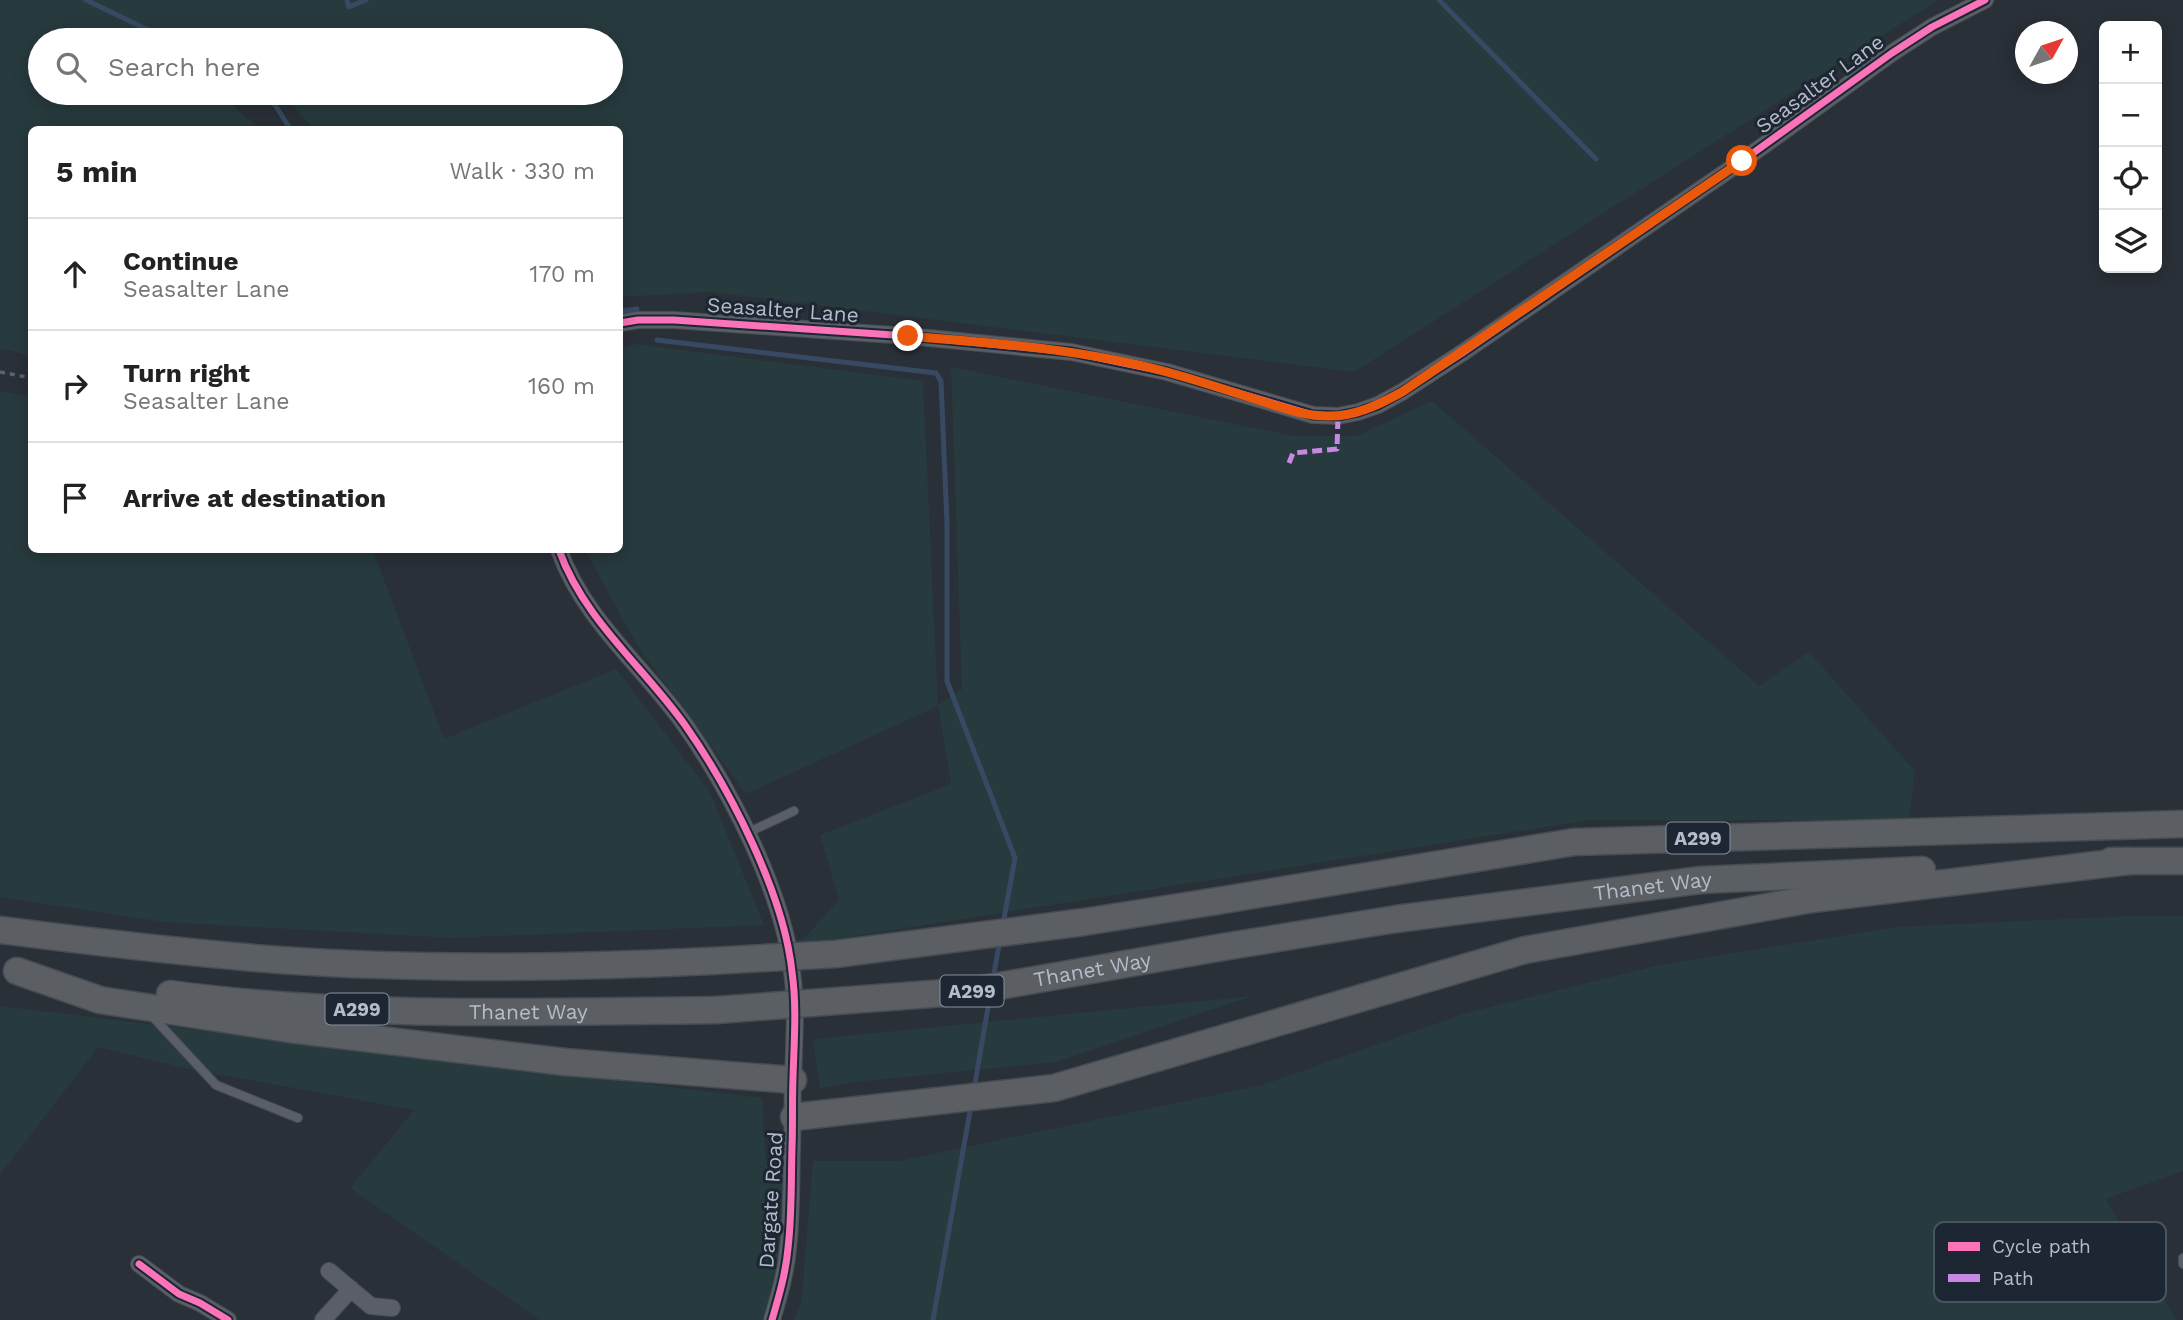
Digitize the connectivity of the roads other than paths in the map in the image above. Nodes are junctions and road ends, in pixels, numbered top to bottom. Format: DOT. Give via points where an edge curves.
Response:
graph roads {
  1 [pos="1985,0"];
  2 [pos="623,323"];
  3 [pos="560,553"];
  4 [pos="794,811"];
  5 [pos="2183,824"];
  6 [pos="747,834"];
  7 [pos="2129,861"];
  8 [pos="2183,861"];
  9 [pos="0,930"];
  10 [pos="8,969"];
  11 [pos="143,1006"];
  12 [pos="793,1080"];
  13 [pos="794,1117"];
  14 [pos="298,1118"];
  15 [pos="2183,1258"];
  16 [pos="139,1264"];
  17 [pos="2183,1264"];
  18 [pos="329,1271"];
  19 [pos="351,1289"];
  20 [pos="393,1308"];
  21 [pos="225,1318"];
  22 [pos="323,1320"];
  23 [pos="772,1320"];
  1 -- 2 [label="street, Seasalter Lane" via="1892,53 1462,353 1402,392 1357,412 1313,415 1167,372 1071,352 657,319"];
  3 -- 6 [label="street" via="587,607 684,724"];
  4 -- 6 [label="lane"];
  5 -- 9 [label="highway, Thanet Way / A299, bridge" via="1574,842 1084,922 836,954 710,961 529,967 391,965 280,960"];
  6 -- 12 [label="street" via="784,927 796,1028"];
  7 -- 8 [label="highway, Thanet Way / A299"];
  7 -- 10 [label="highway, Thanet Way / A299, bridge" via="1701,880 1396,919 971,991 717,1010 382,1011 177,995"];
  7 -- 13 [label="highway" via="1812,899 1525,950 1054,1088"];
  10 -- 11 [label="highway" via="100,1000"];
  11 -- 12 [label="highway" via="289,1029 565,1062"];
  11 -- 14 [label="lane" via="216,1085"];
  12 -- 13 [label="street, Dargate Road"];
  13 -- 23 [label="street, Dargate Road" via="789,1245"];
  15 -- 17 [label="lane"];
  16 -- 21 [label="street" via="179,1294"];
  18 -- 19 [label="street"];
  19 -- 20 [label="street" via="371,1306"];
  19 -- 22 [label="street"];
}
